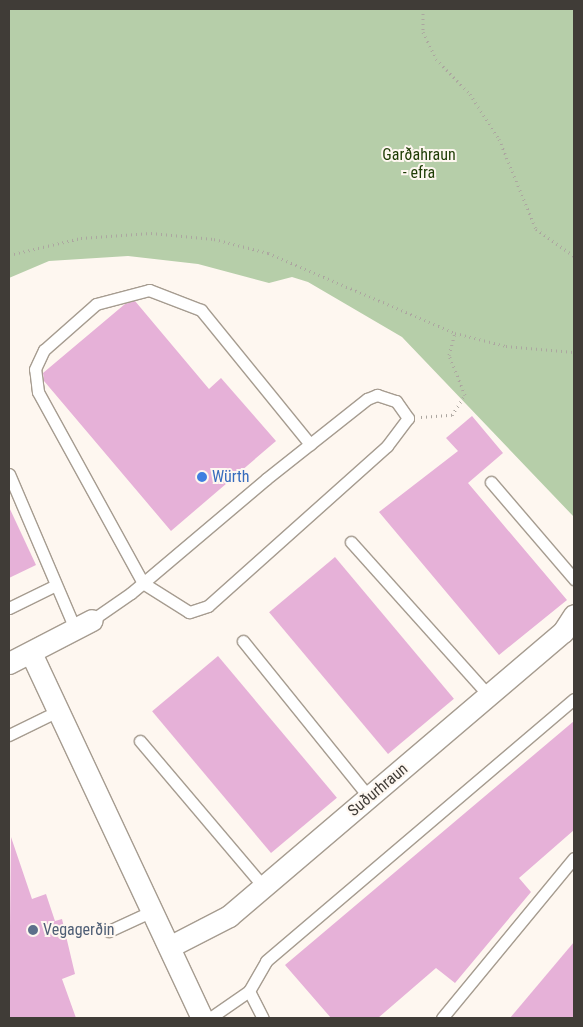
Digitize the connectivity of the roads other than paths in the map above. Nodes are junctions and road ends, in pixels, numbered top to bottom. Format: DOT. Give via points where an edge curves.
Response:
graph roads {
  1 [pos="310,444"];
  2 [pos="9,474"];
  3 [pos="491,482"];
  4 [pos="351,542"];
  5 [pos="574,579"];
  6 [pos="143,583"];
  7 [pos="56,585"];
  8 [pos="9,608"];
  9 [pos="574,616"];
  10 [pos="84,624"];
  11 [pos="243,642"];
  12 [pos="31,653"];
  13 [pos="9,663"];
  14 [pos="488,696"];
  15 [pos="574,699"];
  16 [pos="58,710"];
  17 [pos="9,735"];
  18 [pos="140,741"];
  19 [pos="369,797"];
  20 [pos="574,858"];
  21 [pos="264,887"];
  22 [pos="152,911"];
  23 [pos="109,931"];
  24 [pos="169,947"];
  25 [pos="249,991"];
  26 [pos="202,1018"];
  27 [pos="210,1018"];
  28 [pos="263,1018"];
  29 [pos="442,1018"];
  1 -- 6 [label="lane"];
  1 -- 6 [label="lane" via="377,394 396,401 408,418 388,446 208,606 189,612"];
  1 -- 6 [label="lane" via="200,310 182,299 149,290 129,292 96,304 44,350 35,369 38,392"];
  2 -- 7 [label="lane"];
  3 -- 5 [label="lane"];
  4 -- 14 [label="lane"];
  6 -- 10 [label="lane"];
  7 -- 8 [label="lane"];
  7 -- 10 [label="lane"];
  9 -- 14 [label="street, Suðurhraun" via="563,632"];
  10 -- 12 [label="street"];
  11 -- 19 [label="lane"];
  12 -- 13 [label="street"];
  12 -- 16 [label="street"];
  14 -- 19 [label="street, Suðurhraun"];
  15 -- 25 [label="lane" via="266,961"];
  16 -- 17 [label="lane"];
  16 -- 22 [label="street"];
  18 -- 21 [label="lane"];
  19 -- 21 [label="street, Suðurhraun"];
  20 -- 29 [label="lane"];
  21 -- 24 [label="street, Suðurhraun" via="229,916"];
  22 -- 23 [label="lane"];
  22 -- 24 [label="street"];
  24 -- 26 [label="street"];
  25 -- 27 [label="lane"];
  25 -- 28 [label="lane"];
}
